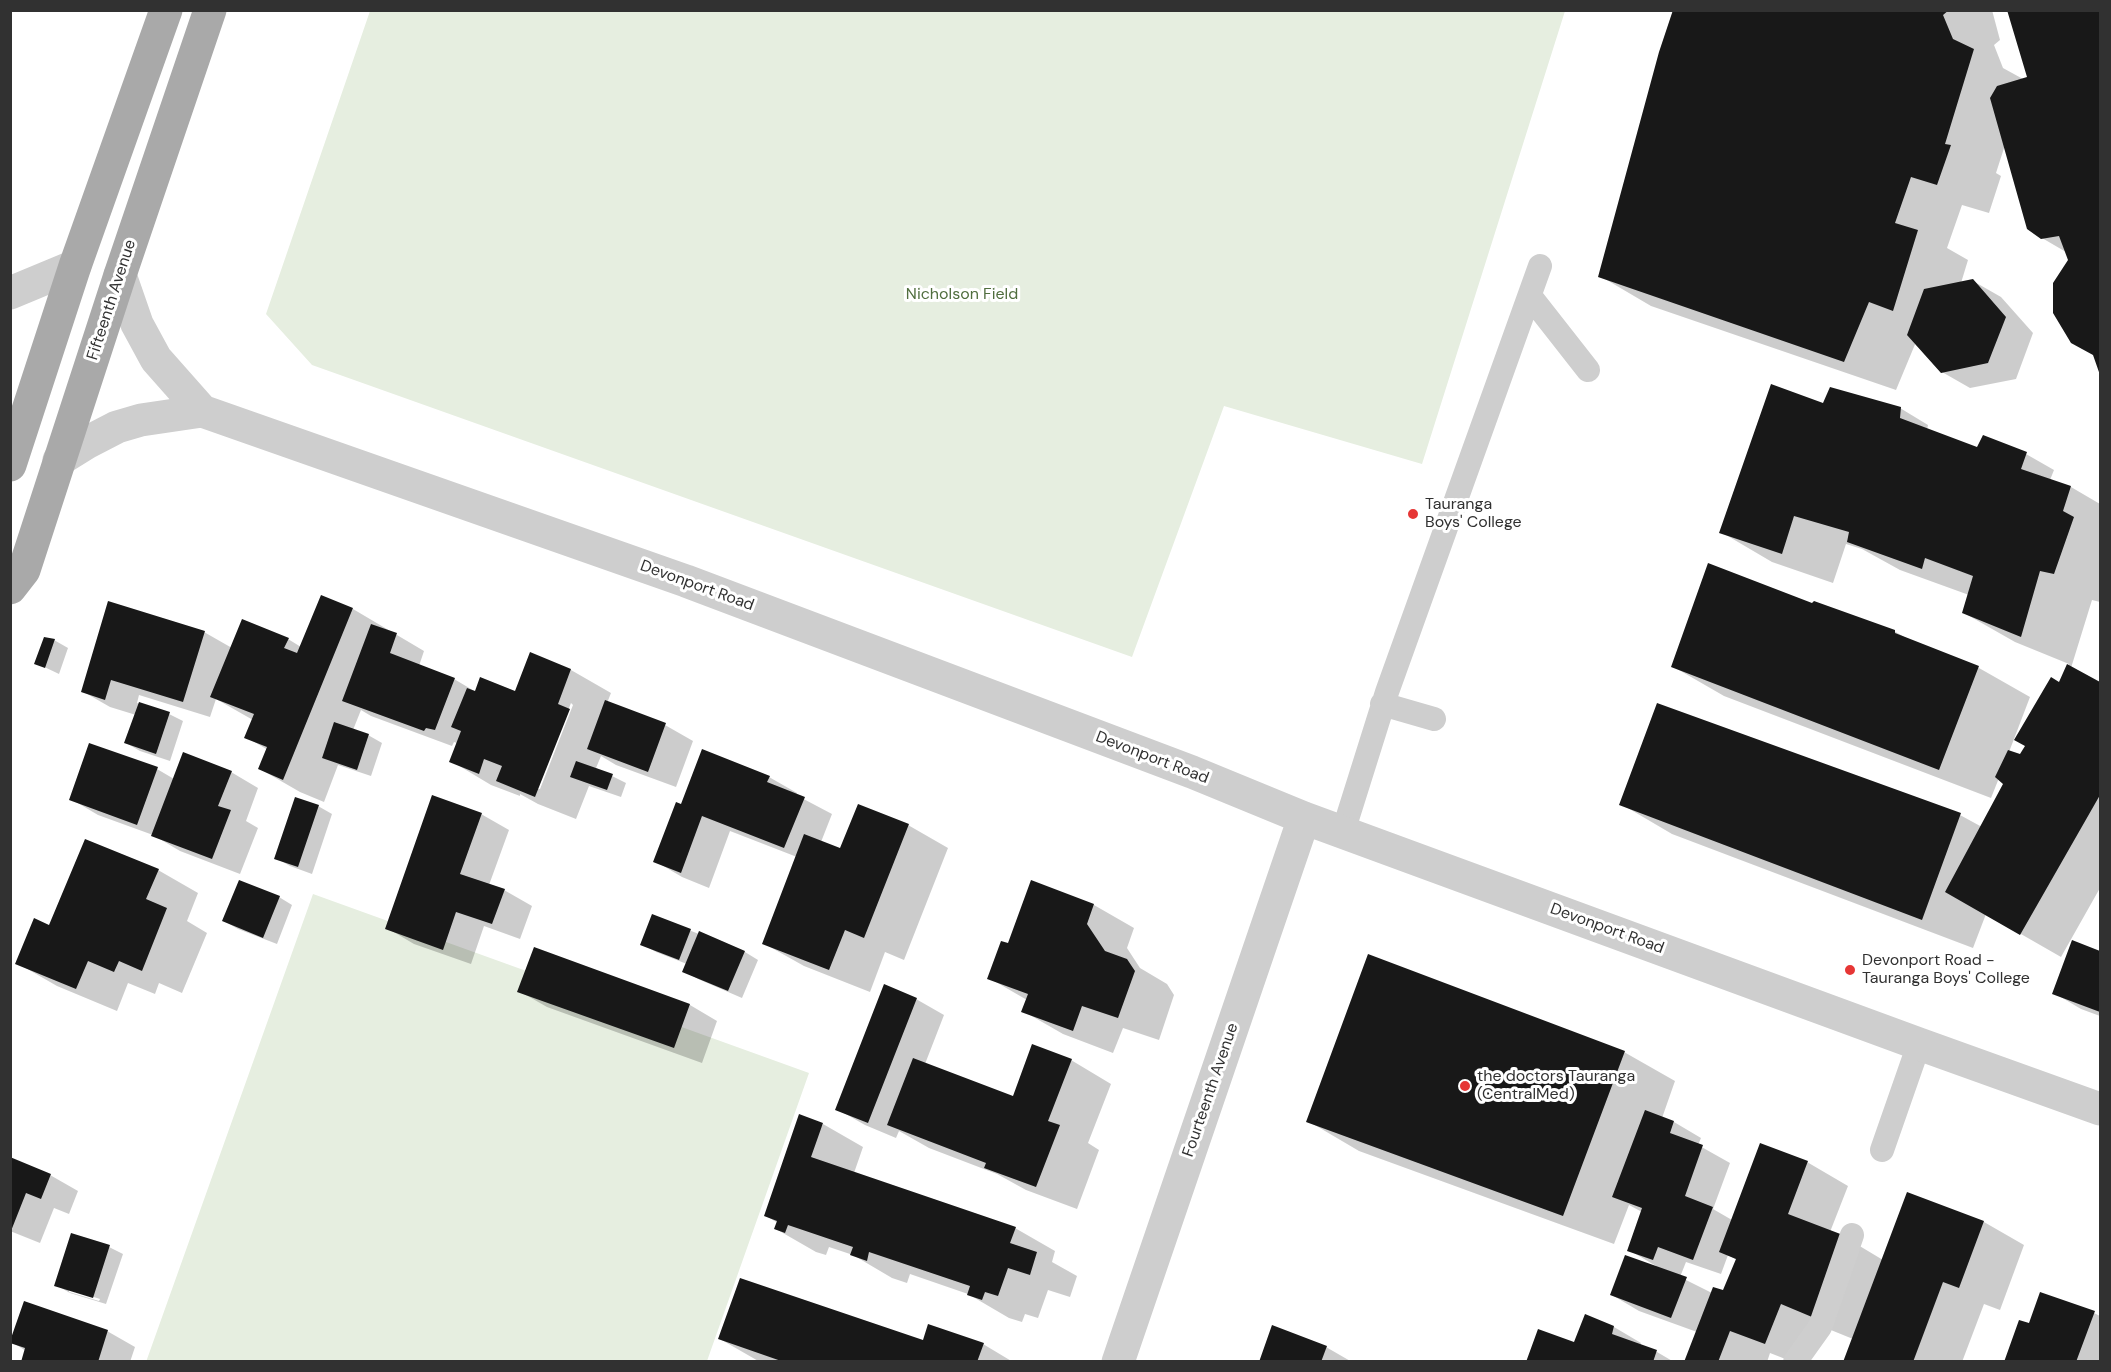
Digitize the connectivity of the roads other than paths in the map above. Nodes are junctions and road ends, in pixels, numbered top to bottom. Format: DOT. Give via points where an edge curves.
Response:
graph roads {
  1 [pos="166,10"];
  2 [pos="210,10"];
  3 [pos="75,266"];
  4 [pos="1540,266"];
  5 [pos="120,275"];
  6 [pos="10,294"];
  7 [pos="1530,296"];
  8 [pos="1588,370"];
  9 [pos="202,411"];
  10 [pos="59,460"];
  11 [pos="11,463"];
  12 [pos="10,588"];
  13 [pos="1383,704"];
  14 [pos="1434,719"];
  15 [pos="1304,818"];
  16 [pos="1342,832"];
  17 [pos="1919,1044"];
  18 [pos="2100,1109"];
  19 [pos="1882,1150"];
  20 [pos="1852,1235"];
  21 [pos="1118,1362"];
  22 [pos="1795,1362"];
  1 -- 3 [label="main road"];
  2 -- 5 [label="main road, Fifteenth Avenue"];
  3 -- 6 [label="street"];
  3 -- 11 [label="main road"];
  4 -- 7 [label="lane"];
  5 -- 9 [label="street, Devonport Road" via="137,324 156,359"];
  5 -- 10 [label="main road, Fifteenth Avenue"];
  7 -- 8 [label="lane"];
  7 -- 13 [label="lane"];
  9 -- 10 [label="street, Devonport Road" via="141,420 117,428"];
  9 -- 15 [label="street, Devonport Road" via="686,581"];
  10 -- 12 [label="main road, Fifteenth Avenue" via="24,570"];
  13 -- 14 [label="lane"];
  13 -- 16 [label="lane"];
  15 -- 16 [label="street, Devonport Road"];
  15 -- 21 [label="street, Fourteenth Avenue"];
  16 -- 17 [label="street, Devonport Road"];
  17 -- 18 [label="street, Devonport Road"];
  17 -- 19 [label="lane"];
  20 -- 22 [label="lane" via="1820,1328"];
}
